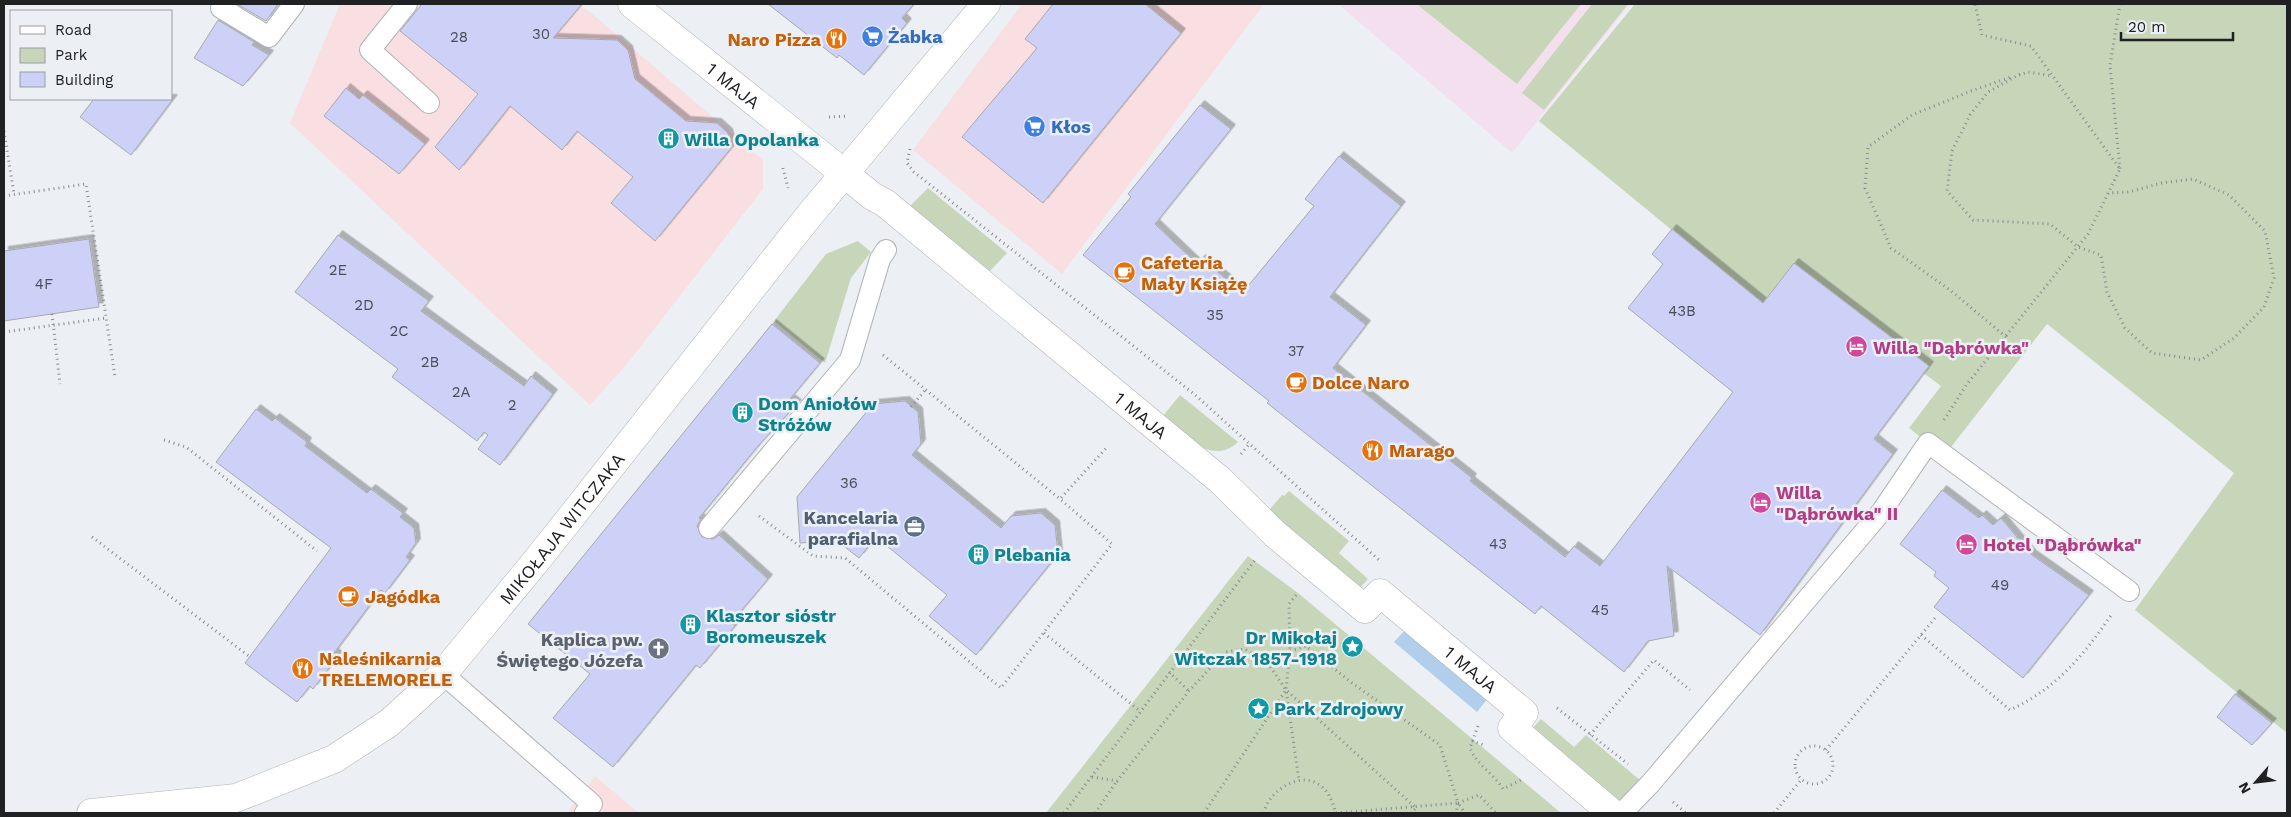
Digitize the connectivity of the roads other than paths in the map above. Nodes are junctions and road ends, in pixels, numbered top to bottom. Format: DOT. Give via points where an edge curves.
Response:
graph roads {
  1 [pos="294,4"];
  2 [pos="407,4"];
  3 [pos="632,4"];
  4 [pos="986,4"];
  5 [pos="221,8"];
  6 [pos="429,103"];
  7 [pos="845,174"];
  8 [pos="886,250"];
  9 [pos="708,528"];
  10 [pos="2129,591"];
  11 [pos="443,674"];
  12 [pos="91,813"];
  13 [pos="585,813"];
  14 [pos="1612,813"];
  15 [pos="1622,813"];
  1 -- 5 [label="lane" via="269,37"];
  2 -- 6 [label="lane" via="370,50"];
  3 -- 7 [label="street, 1 MAJA"];
  4 -- 7 [label="street, MIKOŁAJA WITCZAKA"];
  7 -- 11 [label="street, MIKOŁAJA WITCZAKA" via="808,216 547,548"];
  7 -- 14 [label="street, 1 MAJA" via="885,203 1212,473 1275,534 1365,608 1380,593 1524,713 1512,728"];
  8 -- 9 [label="lane" via="880,259 850,360"];
  10 -- 15 [label="lane" via="1928,443 1882,511"];
  11 -- 12 [label="street, MIKOŁAJA WITCZAKA" via="389,722 334,759 236,798"];
  11 -- 13 [label="lane" via="592,804"];
}
